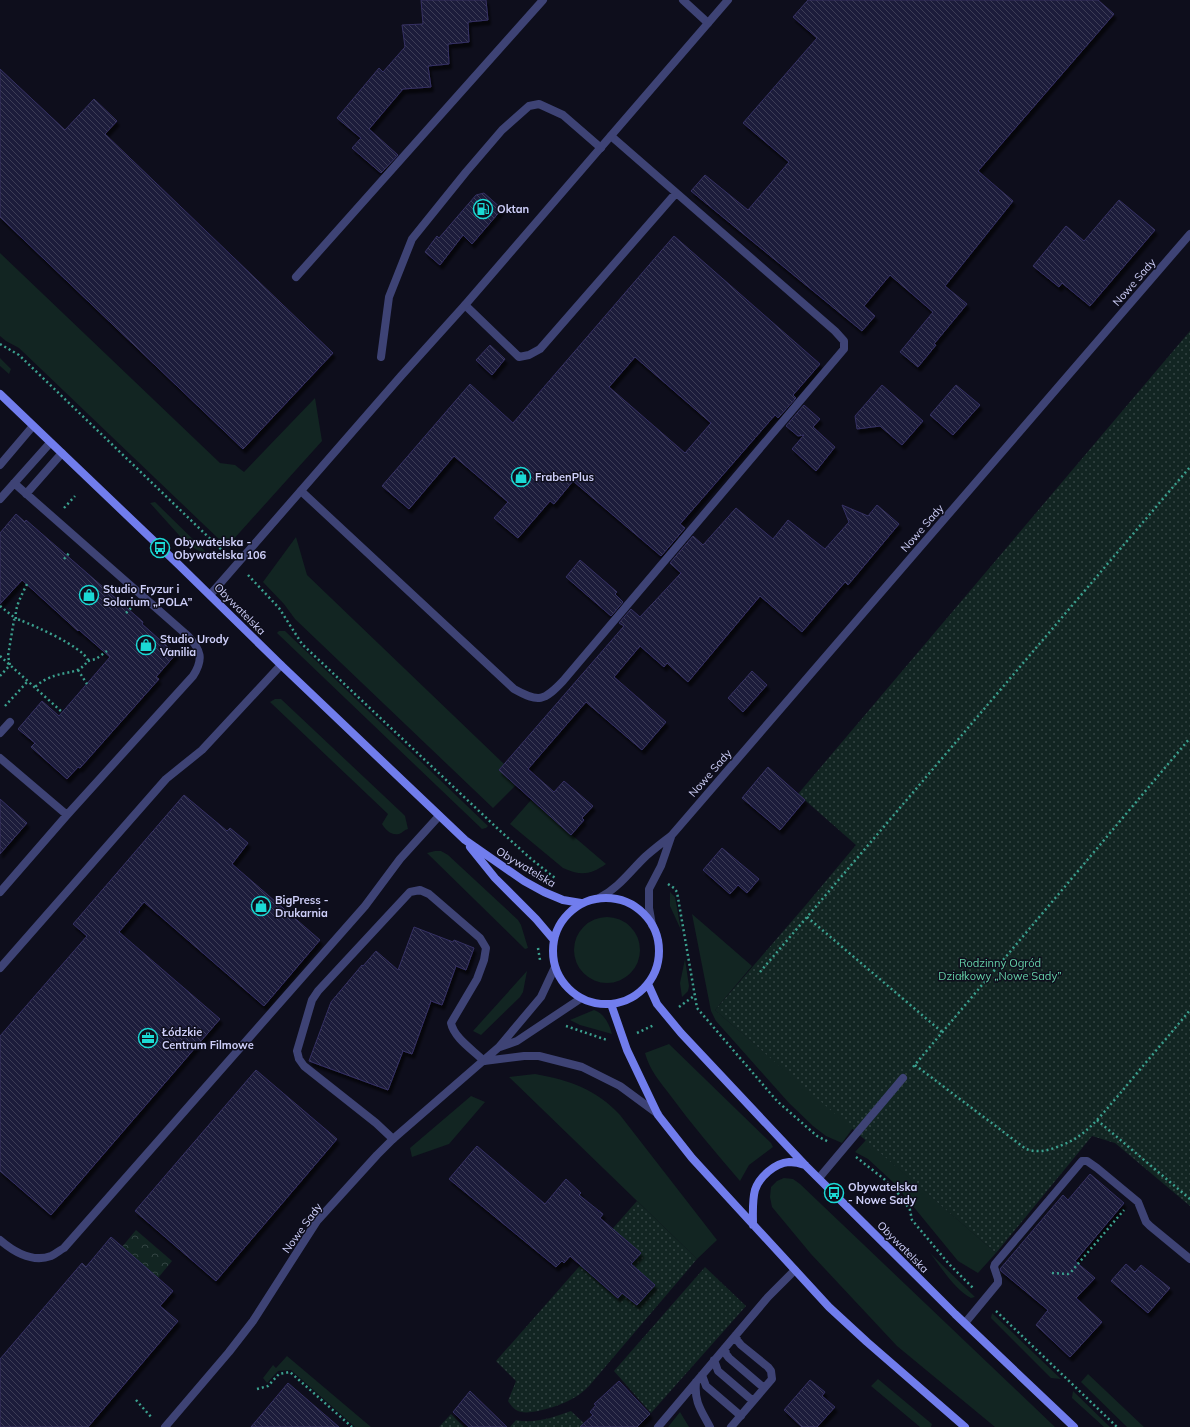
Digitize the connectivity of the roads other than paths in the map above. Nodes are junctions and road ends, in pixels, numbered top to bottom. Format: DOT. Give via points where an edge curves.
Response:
graph roads {
  1 [pos="543,0"];
  2 [pos="683,0"];
  3 [pos="728,0"];
  4 [pos="708,23"];
  5 [pos="611,136"];
  6 [pos="601,148"];
  7 [pos="676,193"];
  8 [pos="1190,234"];
  9 [pos="296,277"];
  10 [pos="465,305"];
  11 [pos="381,357"];
  12 [pos="0,394"];
  13 [pos="33,426"];
  14 [pos="50,443"];
  15 [pos="62,453"];
  16 [pos="0,465"];
  17 [pos="14,483"];
  18 [pos="301,491"];
  19 [pos="26,494"];
  20 [pos="0,499"];
  21 [pos="210,595"];
  22 [pos="281,665"];
  23 [pos="10,722"];
  24 [pos="0,733"];
  25 [pos="0,758"];
  26 [pos="67,816"];
  27 [pos="439,816"];
  28 [pos="671,836"];
  29 [pos="465,840"];
  30 [pos="0,892"];
  31 [pos="599,898"];
  32 [pos="581,903"];
  33 [pos="652,924"];
  34 [pos="553,939"];
  35 [pos="555,967"];
  36 [pos="0,968"];
  37 [pos="648,984"];
  38 [pos="580,999"];
  39 [pos="611,1004"];
  40 [pos="499,1047"];
  41 [pos="484,1061"];
  42 [pos="903,1078"];
  43 [pos="658,1115"];
  44 [pos="393,1139"];
  45 [pos="805,1165"];
  46 [pos="819,1178"];
  47 [pos="753,1225"];
  48 [pos="0,1240"];
  49 [pos="1190,1259"];
  50 [pos="794,1270"];
  51 [pos="966,1323"];
  52 [pos="736,1335"];
  53 [pos="725,1348"];
  54 [pos="714,1360"];
  55 [pos="702,1374"];
  56 [pos="696,1382"];
  57 [pos="764,1388"];
  58 [pos="753,1401"];
  59 [pos="741,1416"];
  60 [pos="165,1427"];
  61 [pos="658,1427"];
  62 [pos="710,1427"];
  63 [pos="731,1427"];
  64 [pos="965,1427"];
  65 [pos="1074,1427"];
  1 -- 9 [label="street"];
  2 -- 4 [label="street"];
  3 -- 4 [label="street"];
  4 -- 5 [label="street"];
  5 -- 6 [label="street"];
  5 -- 7 [label="street"];
  6 -- 10 [label="street"];
  6 -- 11 [label="street" via="563,115 539,104 529,106 502,130 412,240 389,297"];
  7 -- 10 [label="street" via="540,349 519,357"];
  7 -- 18 [label="street" via="835,332 844,341 844,349 552,693 541,699 528,697 514,689"];
  8 -- 28 [label="street, Nowe Sady"];
  10 -- 18 [label="street"];
  12 -- 13 [label="main road, Obywatelska"];
  13 -- 14 [label="main road, Obywatelska"];
  13 -- 16 [label="street"];
  14 -- 15 [label="main road, Obywatelska"];
  14 -- 17 [label="street"];
  15 -- 19 [label="street"];
  15 -- 21 [label="main road, Obywatelska"];
  17 -- 19 [label="street"];
  17 -- 20 [label="street"];
  18 -- 21 [label="street"];
  19 -- 26 [label="street" via="188,636 198,647 200,655 193,676"];
  21 -- 22 [label="main road, Obywatelska"];
  22 -- 27 [label="main road, Obywatelska"];
  22 -- 36 [label="street" via="202,750 166,779"];
  23 -- 24 [label="street"];
  25 -- 26 [label="street"];
  26 -- 30 [label="street"];
  27 -- 29 [label="main road, Obywatelska"];
  27 -- 48 [label="street" via="400,859 365,906 64,1248 52,1256 37,1258 21,1255"];
  28 -- 31 [label="street, Nowe Sady" via="645,856 618,885"];
  28 -- 33 [label="street, Nowe Sady" via="661,866 649,889"];
  29 -- 32 [label="main road, Obywatelska" via="544,892 563,900"];
  29 -- 34 [label="main road, Obywatelska" via="495,878"];
  31 -- 32 [label="main road"];
  31 -- 33 [label="main road" via="615,898 630,903 643,912"];
  32 -- 34 [label="main road" via="568,912"];
  33 -- 37 [label="main road" via="658,939 659,955 656,970"];
  34 -- 35 [label="main road"];
  35 -- 38 [label="main road" via="568,989"];
  35 -- 40 [label="street, Nowe Sady" via="540,997"];
  37 -- 39 [label="main road" via="637,994"];
  37 -- 45 [label="main road, Obywatelska" via="657,1004 681,1033"];
  38 -- 39 [label="main road"];
  38 -- 40 [label="street, Nowe Sady" via="518,1041"];
  39 -- 43 [label="main road" via="627,1050"];
  40 -- 41 [label="street, Nowe Sady"];
  41 -- 43 [label="street" via="539,1056 582,1067 620,1086"];
  41 -- 44 [label="street, Nowe Sady"];
  41 -- 44 [label="street" via="452,1029 451,1023 477,979 486,948 480,938 429,894 420,890 410,892 318,991 312,1000 297,1051 304,1066"];
  42 -- 46 [label="street"];
  43 -- 47 [label="main road" via="692,1158"];
  44 -- 60 [label="street, Nowe Sady" via="317,1221 253,1321"];
  45 -- 46 [label="main road, Obywatelska"];
  45 -- 47 [label="main road" via="796,1162 783,1163 763,1176 755,1190"];
  46 -- 51 [label="main road, Obywatelska"];
  47 -- 50 [label="main road"];
  49 -- 51 [label="street" via="1146,1222 1140,1206 1133,1199 1097,1168 1087,1161 1082,1161 995,1264 998,1283"];
  50 -- 52 [label="street"];
  50 -- 64 [label="main road" via="861,1337"];
  51 -- 65 [label="main road, Obywatelska"];
  52 -- 53 [label="street"];
  52 -- 57 [label="street" via="741,1345 771,1371 772,1379"];
  53 -- 54 [label="street"];
  53 -- 57 [label="street" via="729,1358"];
  54 -- 55 [label="street"];
  54 -- 58 [label="street" via="718,1370"];
  55 -- 56 [label="street"];
  55 -- 59 [label="street" via="706,1386"];
  56 -- 61 [label="street"];
  56 -- 62 [label="street" via="696,1402"];
  57 -- 58 [label="street"];
  58 -- 59 [label="street"];
  59 -- 63 [label="street"];
}
